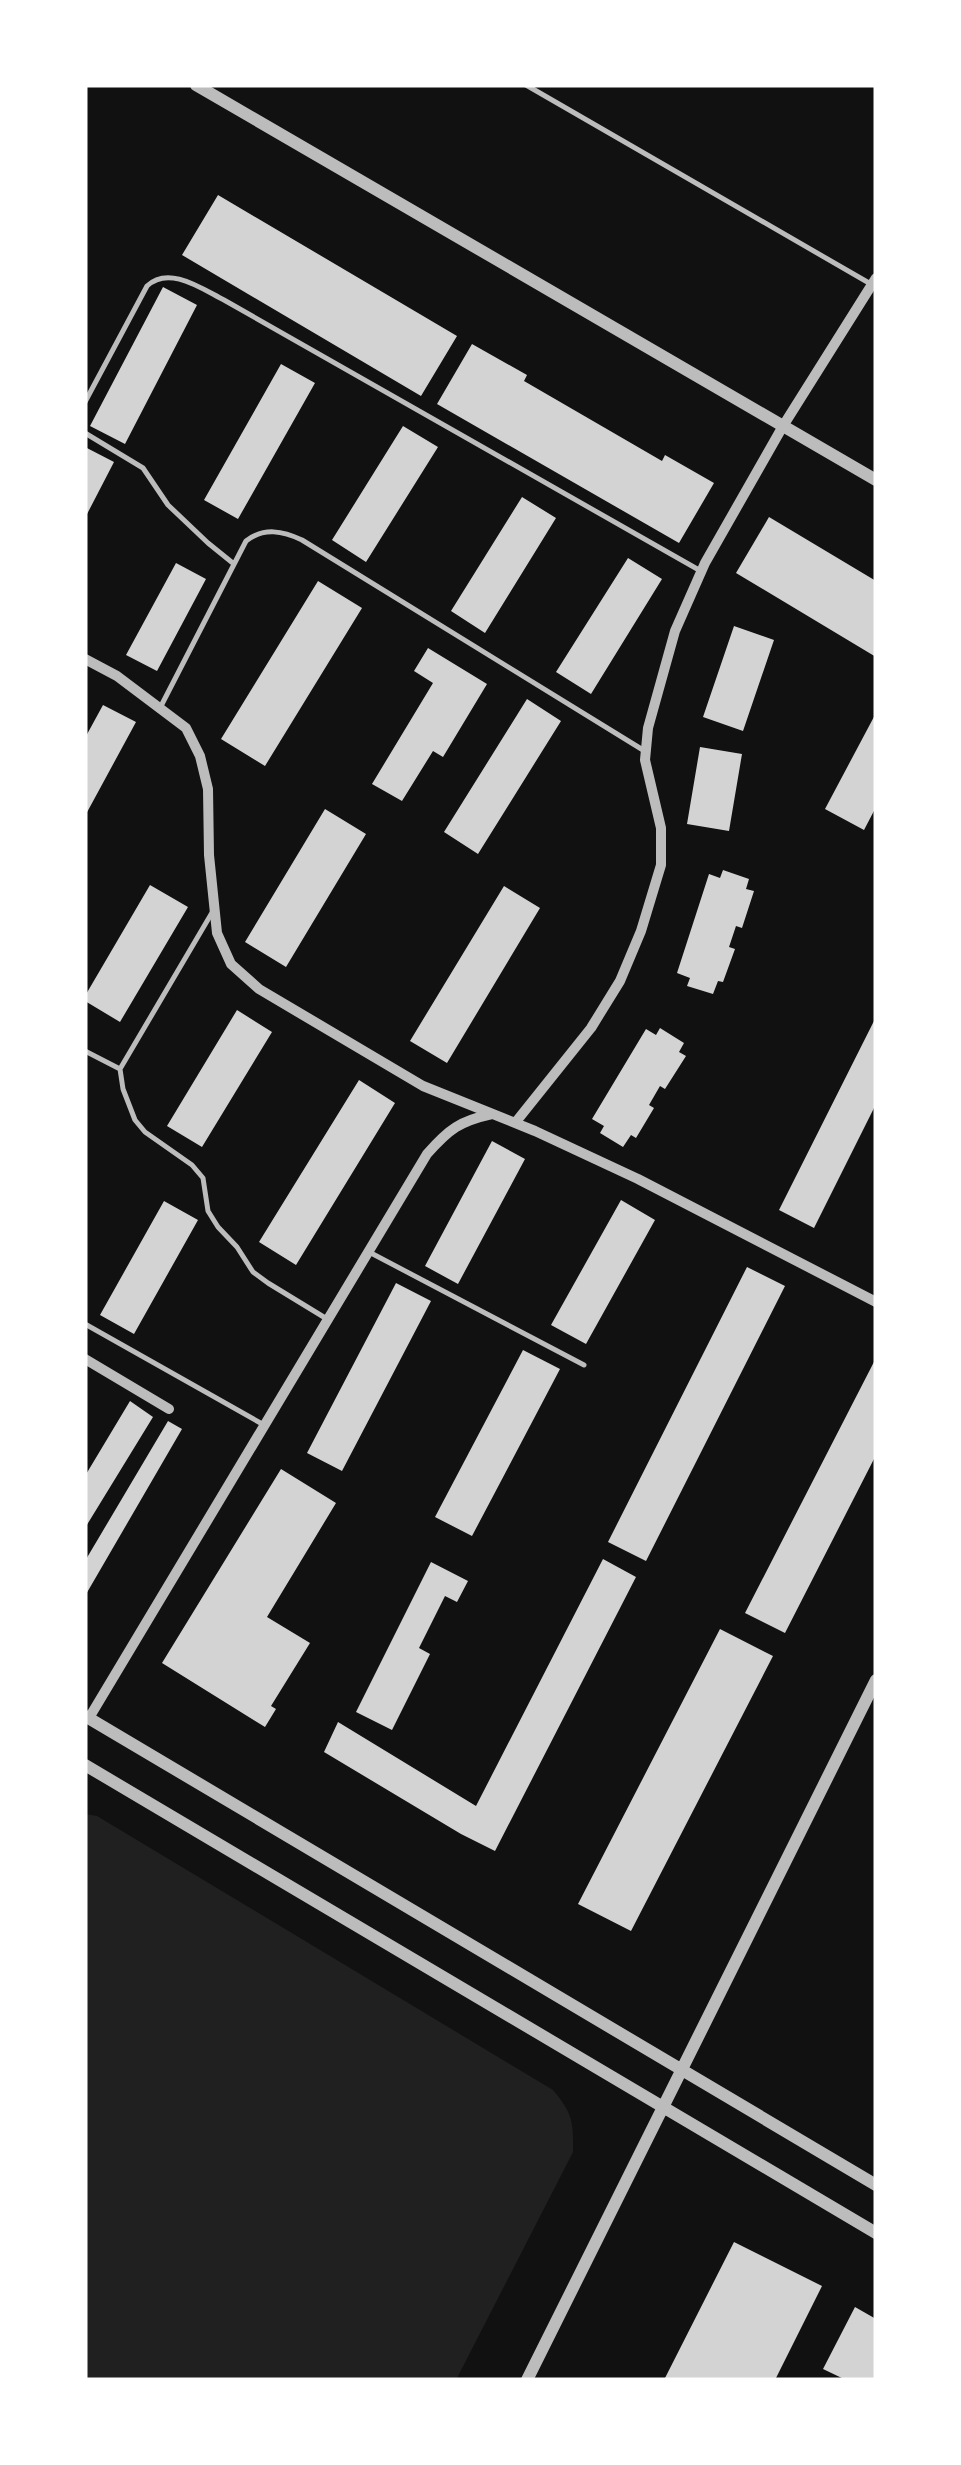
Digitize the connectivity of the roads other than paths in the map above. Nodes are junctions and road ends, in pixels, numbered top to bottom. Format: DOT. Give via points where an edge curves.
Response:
graph roads {
  1 [pos="196,85"];
  2 [pos="526,85"];
  3 [pos="875,284"];
  4 [pos="85,402"];
  5 [pos="783,426"];
  6 [pos="85,432"];
  7 [pos="876,480"];
  8 [pos="234,564"];
  9 [pos="702,572"];
  10 [pos="85,659"];
  11 [pos="160,708"];
  12 [pos="646,752"];
  13 [pos="214,908"];
  14 [pos="85,1050"];
  15 [pos="120,1069"];
  16 [pos="493,1114"];
  17 [pos="515,1123"];
  18 [pos="368,1252"];
  19 [pos="876,1302"];
  20 [pos="328,1319"];
  21 [pos="85,1324"];
  22 [pos="85,1358"];
  23 [pos="584,1365"];
  24 [pos="169,1410"];
  25 [pos="264,1425"];
  26 [pos="876,1680"];
  27 [pos="87,1716"];
  28 [pos="85,1764"];
  29 [pos="682,2069"];
  30 [pos="663,2107"];
  31 [pos="876,2185"];
  32 [pos="876,2233"];
  33 [pos="526,2380"];
  1 -- 5 [label="street"];
  2 -- 3 [label="lane"];
  3 -- 5 [label="street"];
  4 -- 9 [label="lane" via="146,286 166,277 185,280"];
  5 -- 7 [label="street"];
  5 -- 9 [label="street"];
  6 -- 8 [label="lane" via="143,468 168,505"];
  8 -- 11 [label="lane"];
  8 -- 12 [label="lane" via="252,536 284,532 302,540"];
  9 -- 12 [label="street" via="676,631"];
  10 -- 11 [label="street"];
  11 -- 13 [label="street" via="186,728 200,756"];
  12 -- 17 [label="street" via="661,866 641,932 592,1028"];
  13 -- 15 [label="lane"];
  13 -- 16 [label="street" via="231,964 259,989 423,1086"];
  14 -- 15 [label="lane"];
  15 -- 20 [label="lane" via="135,1120 192,1165 202,1178 208,1211 253,1272"];
  16 -- 17 [label="street"];
  16 -- 18 [label="street" via="468,1119 442,1136"];
  17 -- 19 [label="street" via="638,1178"];
  18 -- 20 [label="street"];
  18 -- 23 [label="lane"];
  20 -- 25 [label="street"];
  21 -- 25 [label="lane"];
  22 -- 24 [label="street"];
  25 -- 27 [label="street"];
  26 -- 29 [label="street"];
  27 -- 29 [label="street"];
  28 -- 30 [label="street"];
  29 -- 30 [label="street"];
  29 -- 31 [label="street"];
  30 -- 32 [label="street"];
  30 -- 33 [label="street"];
}
